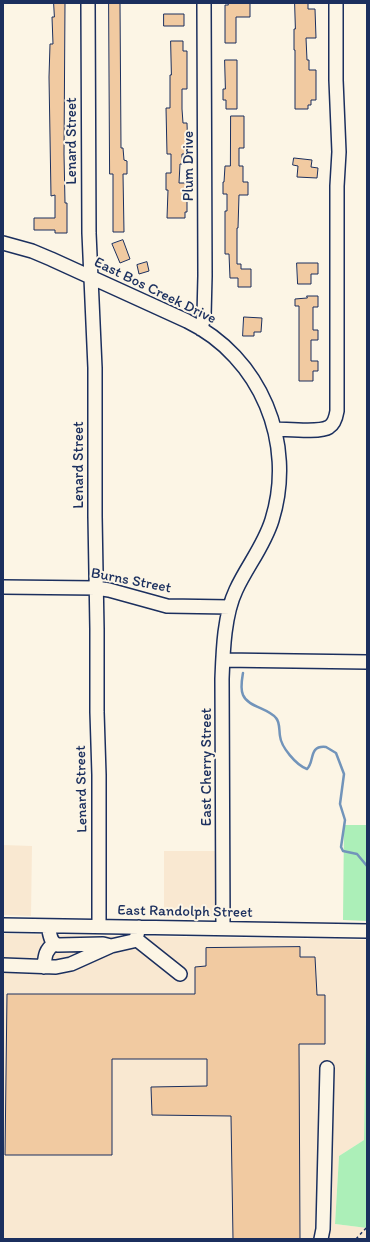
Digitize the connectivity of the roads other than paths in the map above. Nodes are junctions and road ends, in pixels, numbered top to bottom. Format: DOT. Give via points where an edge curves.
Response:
graph roads {
  1 [pos="88,3"];
  2 [pos="204,3"];
  3 [pos="336,3"];
  4 [pos="3,243"];
  5 [pos="90,276"];
  6 [pos="201,328"];
  7 [pos="275,429"];
  8 [pos="3,587"];
  9 [pos="96,588"];
  10 [pos="230,607"];
  11 [pos="223,660"];
  12 [pos="367,662"];
  13 [pos="3,925"];
  14 [pos="48,926"];
  15 [pos="100,926"];
  16 [pos="223,928"];
  17 [pos="367,931"];
  18 [pos="138,933"];
  19 [pos="54,944"];
  20 [pos="111,946"];
  21 [pos="3,965"];
  22 [pos="44,967"];
  23 [pos="180,974"];
  24 [pos="328,1068"];
  25 [pos="321,1239"];
  1 -- 5 [label="street, Lenard Street"];
  2 -- 6 [label="street, Plum Drive" via="205,276"];
  3 -- 7 [label="street" via="339,152 337,411 334,422 326,429"];
  4 -- 5 [label="street, East Bos Creek Drive" via="42,255"];
  5 -- 6 [label="street, East Bos Creek Drive"];
  5 -- 9 [label="street, Lenard Street" via="95,368"];
  6 -- 7 [label="street, East Bos Creek Drive" via="226,348 250,375 264,398"];
  7 -- 10 [label="street, East Bos Creek Drive" via="280,473 274,516 267,535 236,589"];
  8 -- 9 [label="street, Burns Street"];
  9 -- 10 [label="street, Burns Street" via="166,606"];
  9 -- 15 [label="street, Lenard Street"];
  10 -- 11 [label="street, East Cherry Street"];
  11 -- 12 [label="street"];
  11 -- 16 [label="street, East Cherry Street"];
  13 -- 14 [label="street, East Randolph Street"];
  14 -- 15 [label="street, East Randolph Street"];
  14 -- 19 [label="street"];
  15 -- 18 [label="street, East Randolph Street"];
  16 -- 17 [label="street, East Randolph Street"];
  16 -- 18 [label="street, East Randolph Street"];
  18 -- 20 [label="street" via="133,941"];
  18 -- 23 [label="street"];
  19 -- 20 [label="street"];
  19 -- 22 [label="street" via="45,954"];
  20 -- 22 [label="street" via="71,964"];
  21 -- 22 [label="street"];
  24 -- 25 [label="street"];
}
